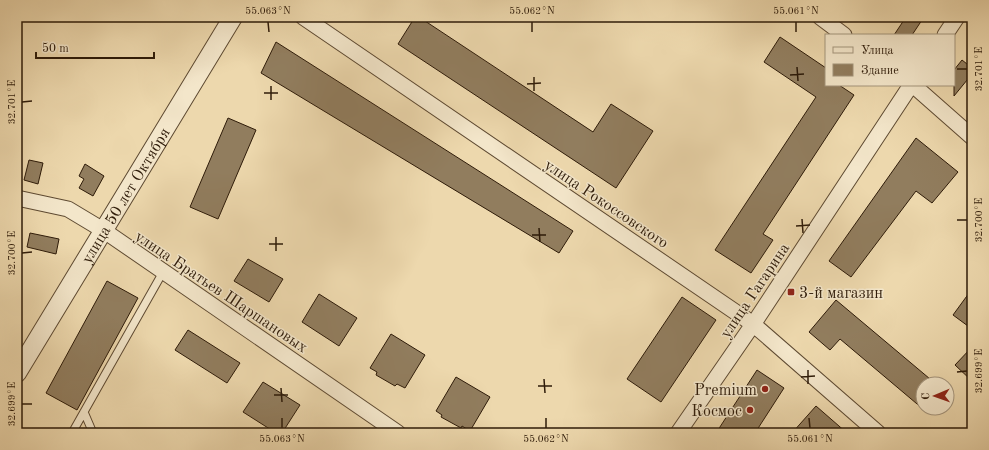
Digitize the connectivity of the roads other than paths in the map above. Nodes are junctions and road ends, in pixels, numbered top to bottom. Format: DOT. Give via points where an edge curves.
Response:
graph roads {
  1 [pos="233,17"];
  2 [pos="303,17"];
  3 [pos="820,17"];
  4 [pos="957,17"];
  5 [pos="843,34"];
  6 [pos="946,34"];
  7 [pos="911,86"];
  8 [pos="913,86"];
  9 [pos="972,137"];
  10 [pos="17,198"];
  11 [pos="103,230"];
  12 [pos="163,272"];
  13 [pos="753,324"];
  14 [pos="17,373"];
  15 [pos="84,412"];
  16 [pos="72,433"];
  17 [pos="93,433"];
  18 [pos="398,433"];
  19 [pos="678,433"];
  20 [pos="878,433"];
  1 -- 11 [label="street, улица 50 лет Октября"];
  2 -- 13 [label="street, улица Рокоссовского"];
  3 -- 5 [label="street"];
  4 -- 6 [label="street"];
  7 -- 13 [label="street, улица Гагарина"];
  8 -- 9 [label="street"];
  10 -- 11 [label="street, улица Братьев Шаршановых" via="68,210"];
  11 -- 12 [label="street, улица Братьев Шаршановых"];
  11 -- 14 [label="street, улица 50 лет Октября"];
  12 -- 15 [label="lane"];
  12 -- 18 [label="street, улица Братьев Шаршановых"];
  13 -- 19 [label="street, улица Гагарина"];
  13 -- 20 [label="street, улица Рокоссовского"];
  15 -- 16 [label="lane"];
  15 -- 17 [label="lane"];
}
